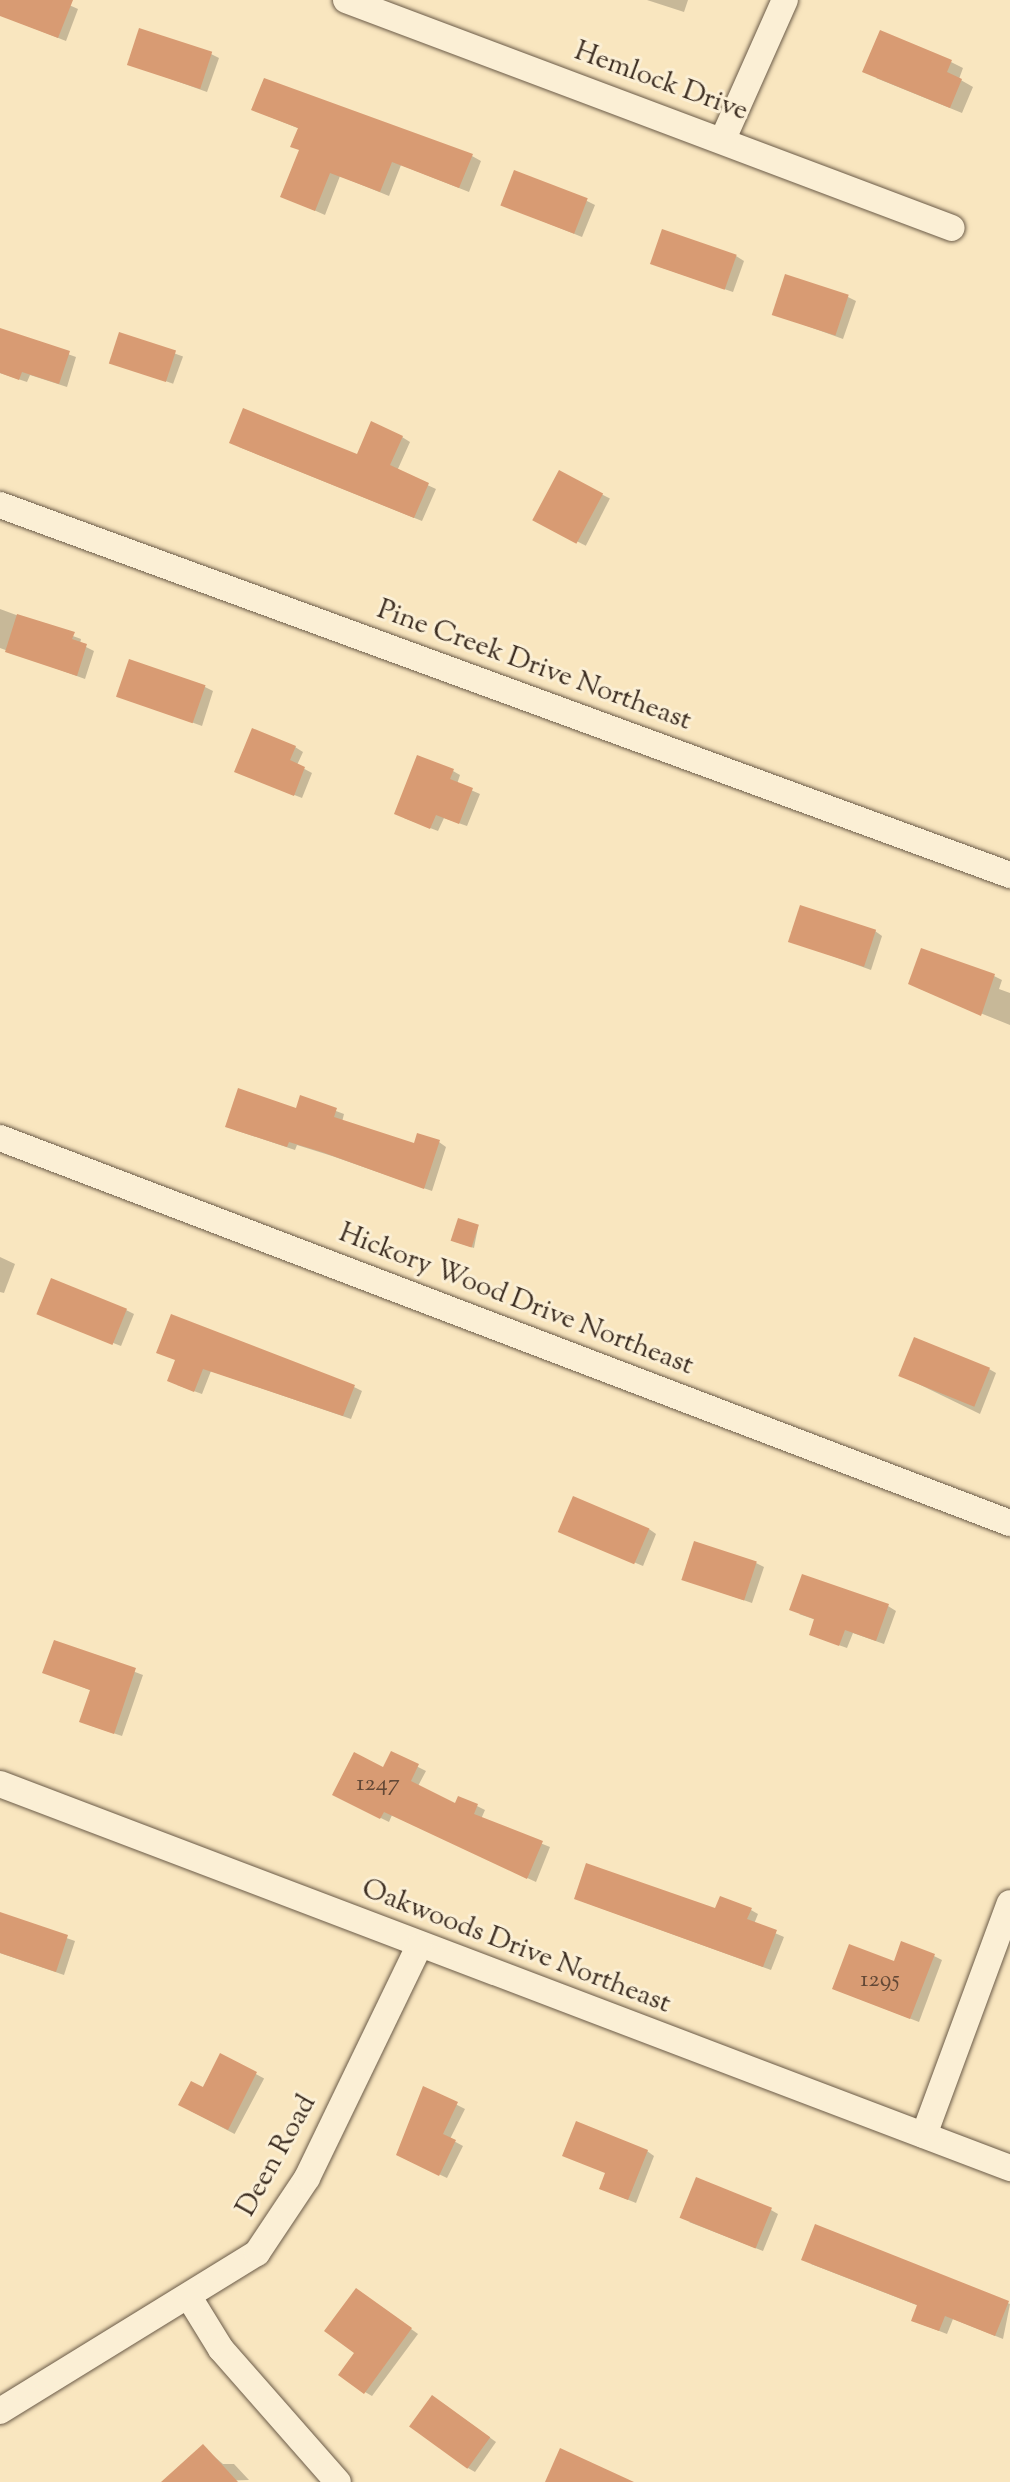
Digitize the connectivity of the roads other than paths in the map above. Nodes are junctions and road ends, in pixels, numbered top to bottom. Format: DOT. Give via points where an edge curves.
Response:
graph roads {
  1 [pos="346,0"];
  2 [pos="785,0"];
  3 [pos="723,139"];
  4 [pos="952,228"];
  5 [pos="0,505"];
  6 [pos="1010,875"];
  7 [pos="0,1138"];
  8 [pos="1010,1523"];
  9 [pos="0,1784"];
  10 [pos="1010,1903"];
  11 [pos="419,1946"];
  12 [pos="924,2135"];
  13 [pos="1010,2168"];
  14 [pos="189,2297"];
  15 [pos="0,2411"];
  16 [pos="338,2482"];
  1 -- 3 [label="street, Hemlock Drive"];
  2 -- 3 [label="street"];
  3 -- 4 [label="street, Hemlock Drive"];
  5 -- 6 [label="street, Pine Creek Drive Northeast"];
  7 -- 8 [label="street, Hickory Wood Drive Northeast"];
  9 -- 11 [label="street, Oakwoods Drive Northeast"];
  10 -- 12 [label="street"];
  11 -- 12 [label="street, Oakwoods Drive Northeast"];
  11 -- 14 [label="street, Deen Road" via="307,2178 272,2236 257,2253"];
  12 -- 13 [label="street, Oakwoods Drive Northeast"];
  14 -- 15 [label="street, Deen Road"];
  14 -- 16 [label="street" via="230,2360"];
}
